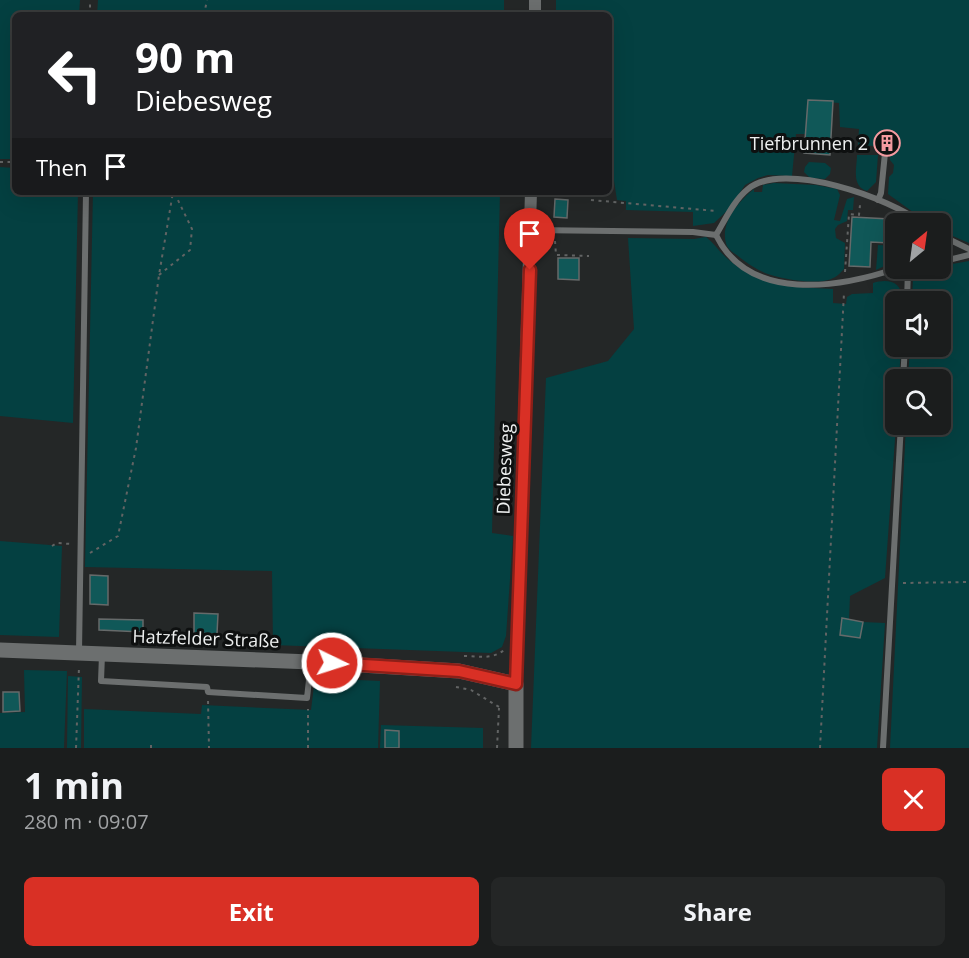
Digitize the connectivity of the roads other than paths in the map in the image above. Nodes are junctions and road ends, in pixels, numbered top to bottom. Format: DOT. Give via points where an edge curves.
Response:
graph roads {
  1 [pos="885,153"];
  2 [pos="86,195"];
  3 [pos="531,195"];
  4 [pos="878,200"];
  5 [pos="908,213"];
  6 [pos="531,230"];
  7 [pos="716,235"];
  8 [pos="951,241"];
  9 [pos="969,249"];
  10 [pos="969,255"];
  11 [pos="951,259"];
  12 [pos="885,272"];
  13 [pos="901,435"];
  14 [pos="0,650"];
  15 [pos="79,652"];
  16 [pos="102,653"];
  17 [pos="311,662"];
  18 [pos="516,684"];
  19 [pos="516,748"];
  20 [pos="883,748"];
  1 -- 4 [label="lane"];
  2 -- 15 [label="lane"];
  3 -- 6 [label="street, Diebesweg"];
  4 -- 5 [label="lane"];
  4 -- 7 [label="lane" via="830,184 770,179 747,189"];
  6 -- 7 [label="lane"];
  6 -- 18 [label="street, Diebesweg"];
  7 -- 12 [label="lane" via="728,255 757,275 774,281 844,283"];
  8 -- 9 [label="lane"];
  10 -- 11 [label="lane"];
  13 -- 20 [label="lane"];
  14 -- 15 [label="street, Hatzfelder Straße"];
  15 -- 16 [label="street, Hatzfelder Straße"];
  16 -- 17 [label="street, Hatzfelder Straße"];
  16 -- 17 [label="lane" via="101,681 307,698"];
  17 -- 18 [label="street, Hatzfelder Straße" via="459,671"];
  18 -- 19 [label="street, Diebesweg"];
}
